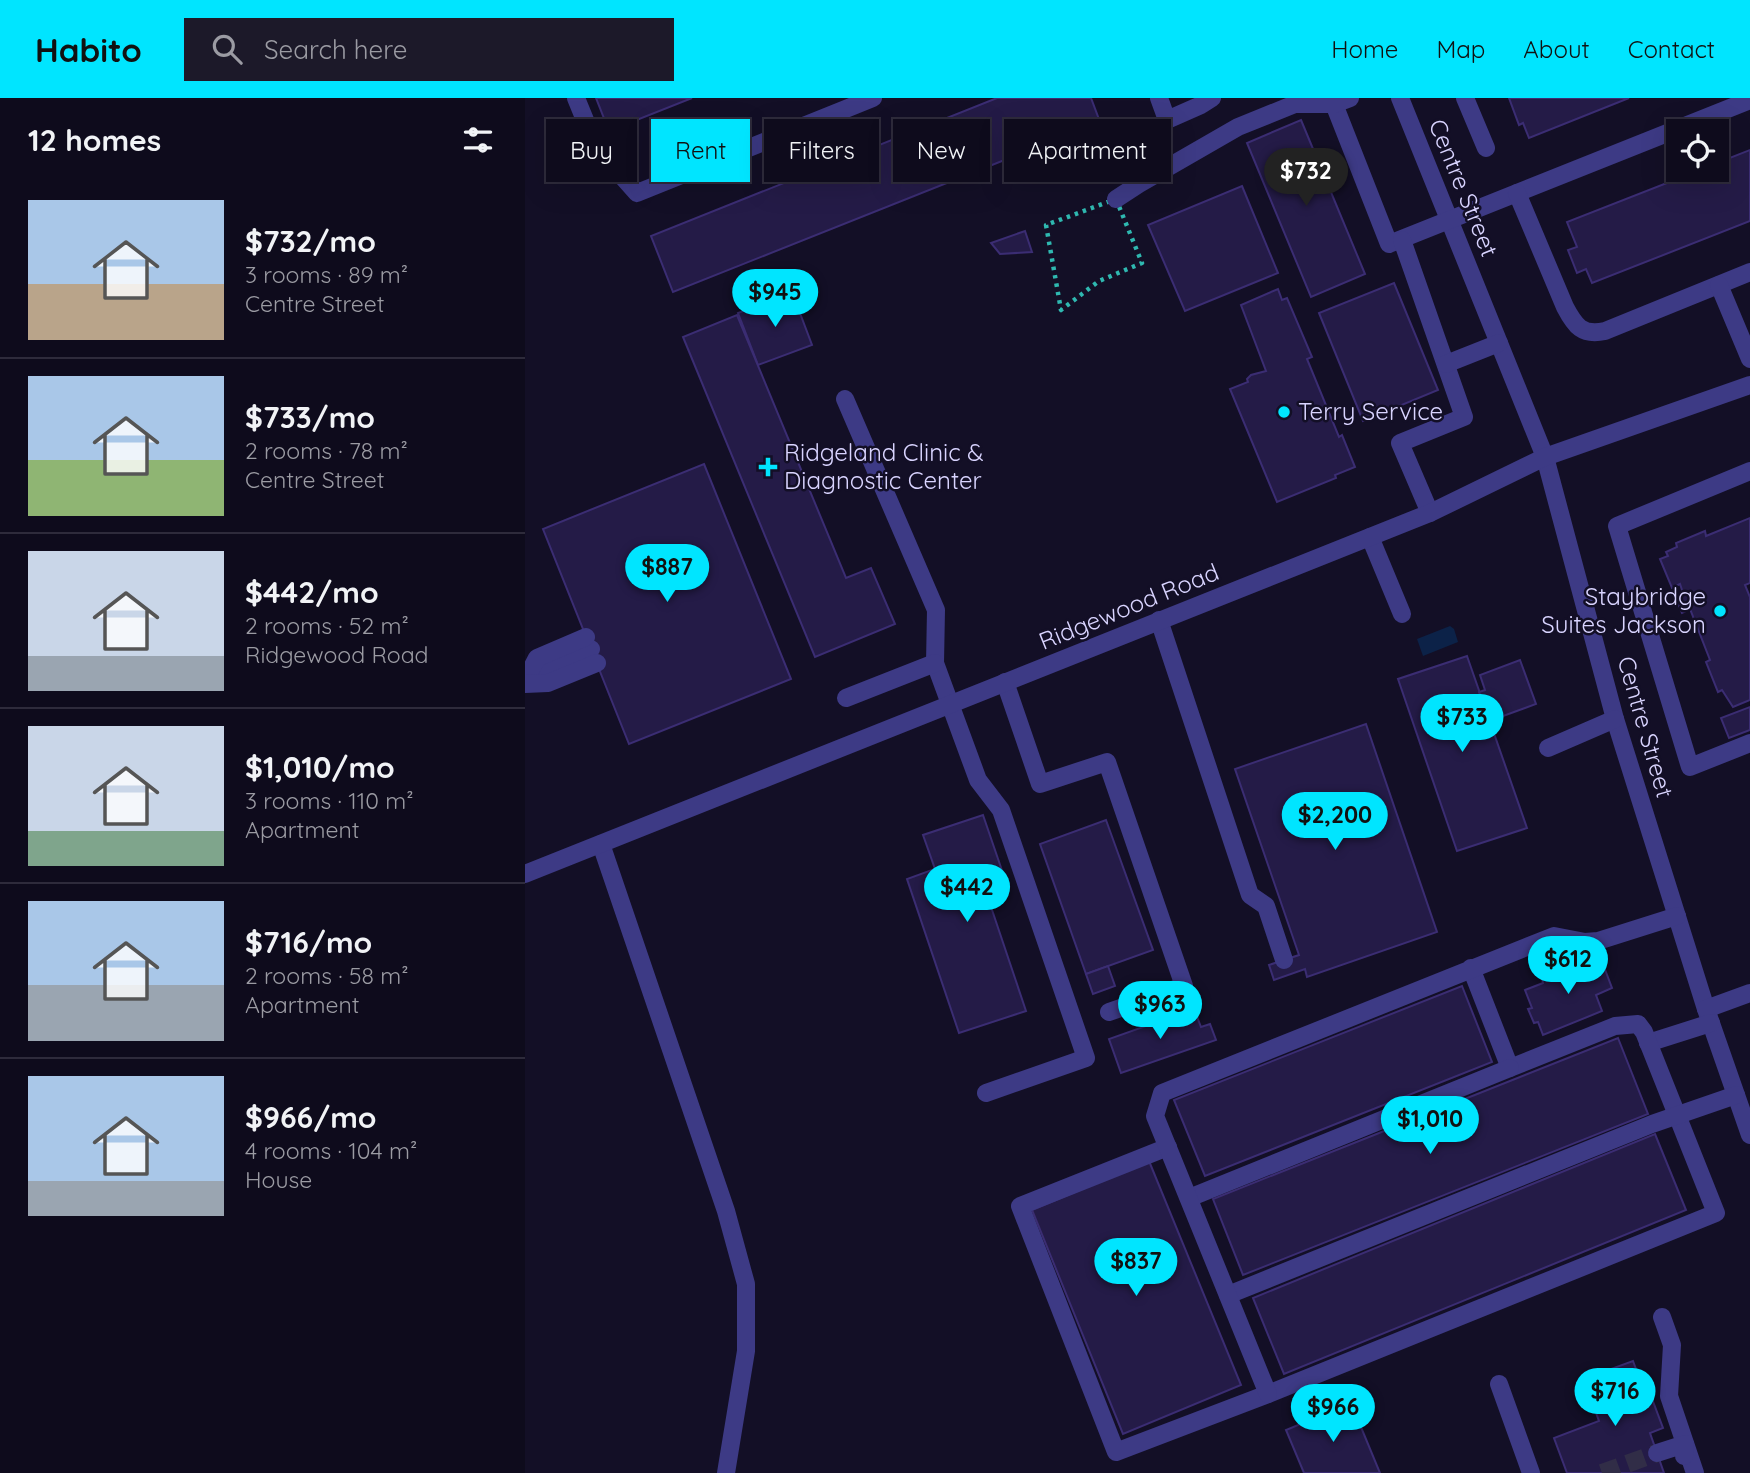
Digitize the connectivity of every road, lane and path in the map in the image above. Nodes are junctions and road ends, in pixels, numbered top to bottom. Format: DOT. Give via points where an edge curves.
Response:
graph roads {
  1 [pos="576,98"];
  2 [pos="873,98"];
  3 [pos="1159,98"];
  4 [pos="1212,98"];
  5 [pos="1400,98"];
  6 [pos="1465,98"];
  7 [pos="1750,100"];
  8 [pos="1342,101"];
  9 [pos="1486,148"];
  10 [pos="1517,193"];
  11 [pos="1116,200"];
  12 [pos="1449,220"];
  13 [pos="1402,240"];
  14 [pos="1750,272"];
  15 [pos="1720,285"];
  16 [pos="1499,343"];
  17 [pos="1750,359"];
  18 [pos="1446,364"];
  19 [pos="1750,385"];
  20 [pos="845,399"];
  21 [pos="1545,457"];
  22 [pos="1750,471"];
  23 [pos="1430,513"];
  24 [pos="1370,537"];
  25 [pos="1402,614"];
  26 [pos="1159,620"];
  27 [pos="936,663"];
  28 [pos="525,682"];
  29 [pos="1005,682"];
  30 [pos="846,698"];
  31 [pos="952,704"];
  32 [pos="1615,719"];
  33 [pos="1750,743"];
  34 [pos="1548,748"];
  35 [pos="601,844"];
  36 [pos="525,873"];
  37 [pos="1677,915"];
  38 [pos="1285,960"];
  39 [pos="1471,968"];
  40 [pos="1750,993"];
  41 [pos="1109,1012"];
  42 [pos="1708,1016"];
  43 [pos="1648,1043"];
  44 [pos="1510,1068"];
  45 [pos="986,1093"];
  46 [pos="1736,1095"];
  47 [pos="1677,1116"];
  48 [pos="1750,1135"];
  49 [pos="1168,1147"];
  50 [pos="1189,1198"];
  51 [pos="1228,1295"];
  52 [pos="1662,1317"];
  53 [pos="1499,1384"];
  54 [pos="1268,1394"];
  55 [pos="1685,1444"];
  56 [pos="1657,1453"];
  57 [pos="726,1473"];
  58 [pos="1531,1473"];
  59 [pos="1683,1473"];
  60 [pos="1695,1473"];
  1 -- 2 [label="street" via="596,147 637,193"];
  3 -- 4 [label="street" via="1167,120"];
  5 -- 12 [label="street, Centre Street"];
  6 -- 9 [label="street"];
  7 -- 10 [label="street"];
  8 -- 11 [label="street" via="1295,104 1238,127"];
  8 -- 13 [label="street" via="1389,244"];
  10 -- 12 [label="street"];
  10 -- 15 [label="street" via="1565,307 1573,323 1583,330 1605,331"];
  11 -- 11 [label="path" via="1046,225 1061,310 1099,281 1142,263"];
  12 -- 13 [label="street"];
  12 -- 16 [label="street, Centre Street"];
  13 -- 18 [label="street"];
  14 -- 15 [label="street"];
  15 -- 17 [label="street"];
  16 -- 18 [label="street"];
  16 -- 21 [label="street, Centre Street"];
  18 -- 23 [label="street" via="1464,417 1400,443"];
  19 -- 21 [label="street, Ridgewood Road"];
  20 -- 27 [label="street" via="936,610"];
  21 -- 23 [label="street, Ridgewood Road"];
  21 -- 32 [label="street, Centre Street"];
  22 -- 33 [label="street" via="1616,526 1690,767"];
  23 -- 24 [label="street, Ridgewood Road"];
  24 -- 25 [label="street"];
  24 -- 26 [label="street, Ridgewood Road"];
  26 -- 29 [label="street, Ridgewood Road"];
  26 -- 38 [label="street" via="1250,895 1266,905"];
  27 -- 30 [label="street"];
  27 -- 31 [label="street"];
  28 -- 28 [label="street" via="537,658 591,650 548,683"];
  29 -- 31 [label="street, Ridgewood Road"];
  29 -- 41 [label="street" via="1040,784 1107,762 1184,986"];
  31 -- 35 [label="street, Ridgewood Road"];
  31 -- 45 [label="street" via="978,780 1001,810 1086,1058"];
  32 -- 34 [label="street"];
  32 -- 37 [label="street, Centre Street"];
  35 -- 36 [label="street, Ridgewood Road"];
  35 -- 57 [label="street" via="726,1211 745,1284 746,1351"];
  37 -- 39 [label="street" via="1598,941 1554,936"];
  37 -- 42 [label="street, Centre Street"];
  39 -- 44 [label="street"];
  39 -- 49 [label="street" via="1162,1093 1155,1116"];
  40 -- 42 [label="street"];
  42 -- 43 [label="street"];
  42 -- 46 [label="street, Centre Street"];
  43 -- 44 [label="street" via="1638,1024 1630,1023"];
  43 -- 47 [label="street"];
  44 -- 50 [label="street"];
  46 -- 47 [label="street"];
  46 -- 48 [label="street, Centre Street"];
  47 -- 51 [label="street"];
  47 -- 54 [label="street" via="1716,1213"];
  49 -- 50 [label="street"];
  49 -- 54 [label="street" via="1020,1206 1116,1452"];
  50 -- 51 [label="street"];
  51 -- 54 [label="street"];
  52 -- 55 [label="street" via="1672,1345 1669,1396"];
  53 -- 58 [label="street"];
  55 -- 56 [label="street"];
  55 -- 59 [label="street"];
  55 -- 60 [label="street"];
}
